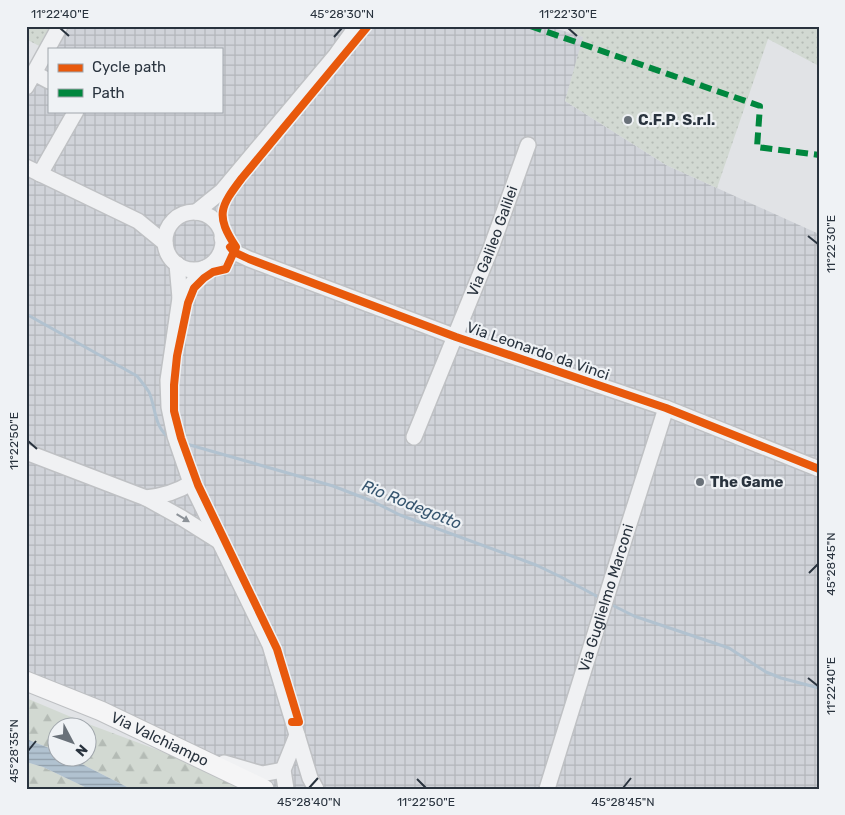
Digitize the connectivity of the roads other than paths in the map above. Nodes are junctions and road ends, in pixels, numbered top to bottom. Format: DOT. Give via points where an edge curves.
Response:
graph roads {
  1 [pos="60,26"];
  2 [pos="357,26"];
  3 [pos="34,72"];
  4 [pos="48,80"];
  5 [pos="26,87"];
  6 [pos="75,112"];
  7 [pos="528,145"];
  8 [pos="33,170"];
  9 [pos="222,191"];
  10 [pos="196,212"];
  11 [pos="138,221"];
  12 [pos="173,221"];
  13 [pos="216,222"];
  14 [pos="222,238"];
  15 [pos="165,243"];
  16 [pos="249,259"];
  17 [pos="177,264"];
  18 [pos="210,264"];
  19 [pos="180,298"];
  20 [pos="456,337"];
  21 [pos="666,408"];
  22 [pos="414,437"];
  23 [pos="26,452"];
  24 [pos="816,464"];
  25 [pos="191,483"];
  26 [pos="146,498"];
  27 [pos="218,540"];
  28 [pos="26,681"];
  29 [pos="297,735"];
  30 [pos="191,754"];
  31 [pos="307,769"];
  32 [pos="283,770"];
  33 [pos="264,789"];
  34 [pos="286,789"];
  35 [pos="294,789"];
  36 [pos="316,789"];
  37 [pos="547,789"];
  1 -- 3 [label="street"];
  2 -- 9 [label="street"];
  3 -- 4 [label="street"];
  3 -- 5 [label="street"];
  6 -- 8 [label="street"];
  7 -- 20 [label="street, Via Galileo Galilei"];
  8 -- 11 [label="street"];
  9 -- 10 [label="street"];
  9 -- 13 [label="street"];
  10 -- 12 [label="street"];
  10 -- 13 [label="street"];
  11 -- 12 [label="street"];
  11 -- 15 [label="street"];
  12 -- 15 [label="street"];
  13 -- 14 [label="street"];
  14 -- 16 [label="street, Via Leonardo da Vinci" via="234,252"];
  14 -- 18 [label="street" via="220,253"];
  15 -- 17 [label="street" via="171,259"];
  16 -- 18 [label="street, Via Leonardo da Vinci"];
  16 -- 20 [label="street, Via Leonardo da Vinci"];
  17 -- 18 [label="street" via="195,270"];
  17 -- 19 [label="street"];
  18 -- 19 [label="street"];
  19 -- 25 [label="street" via="168,380 169,407 174,436"];
  20 -- 21 [label="street, Via Leonardo da Vinci"];
  20 -- 22 [label="street, Via Galileo Galilei"];
  21 -- 24 [label="street, Via Leonardo da Vinci"];
  21 -- 37 [label="street, Via Guglielmo Marconi"];
  23 -- 26 [label="street"];
  25 -- 26 [label="street" via="163,496"];
  25 -- 27 [label="street"];
  26 -- 27 [label="street, one-way"];
  27 -- 29 [label="street" via="270,645"];
  28 -- 30 [label="main road, Via Valchiampo" via="101,711"];
  29 -- 31 [label="street"];
  29 -- 32 [label="street"];
  30 -- 32 [label="street" via="262,774"];
  30 -- 33 [label="main road, Via Valchiampo"];
  31 -- 35 [label="street"];
  31 -- 36 [label="street"];
  32 -- 34 [label="street"];
}
